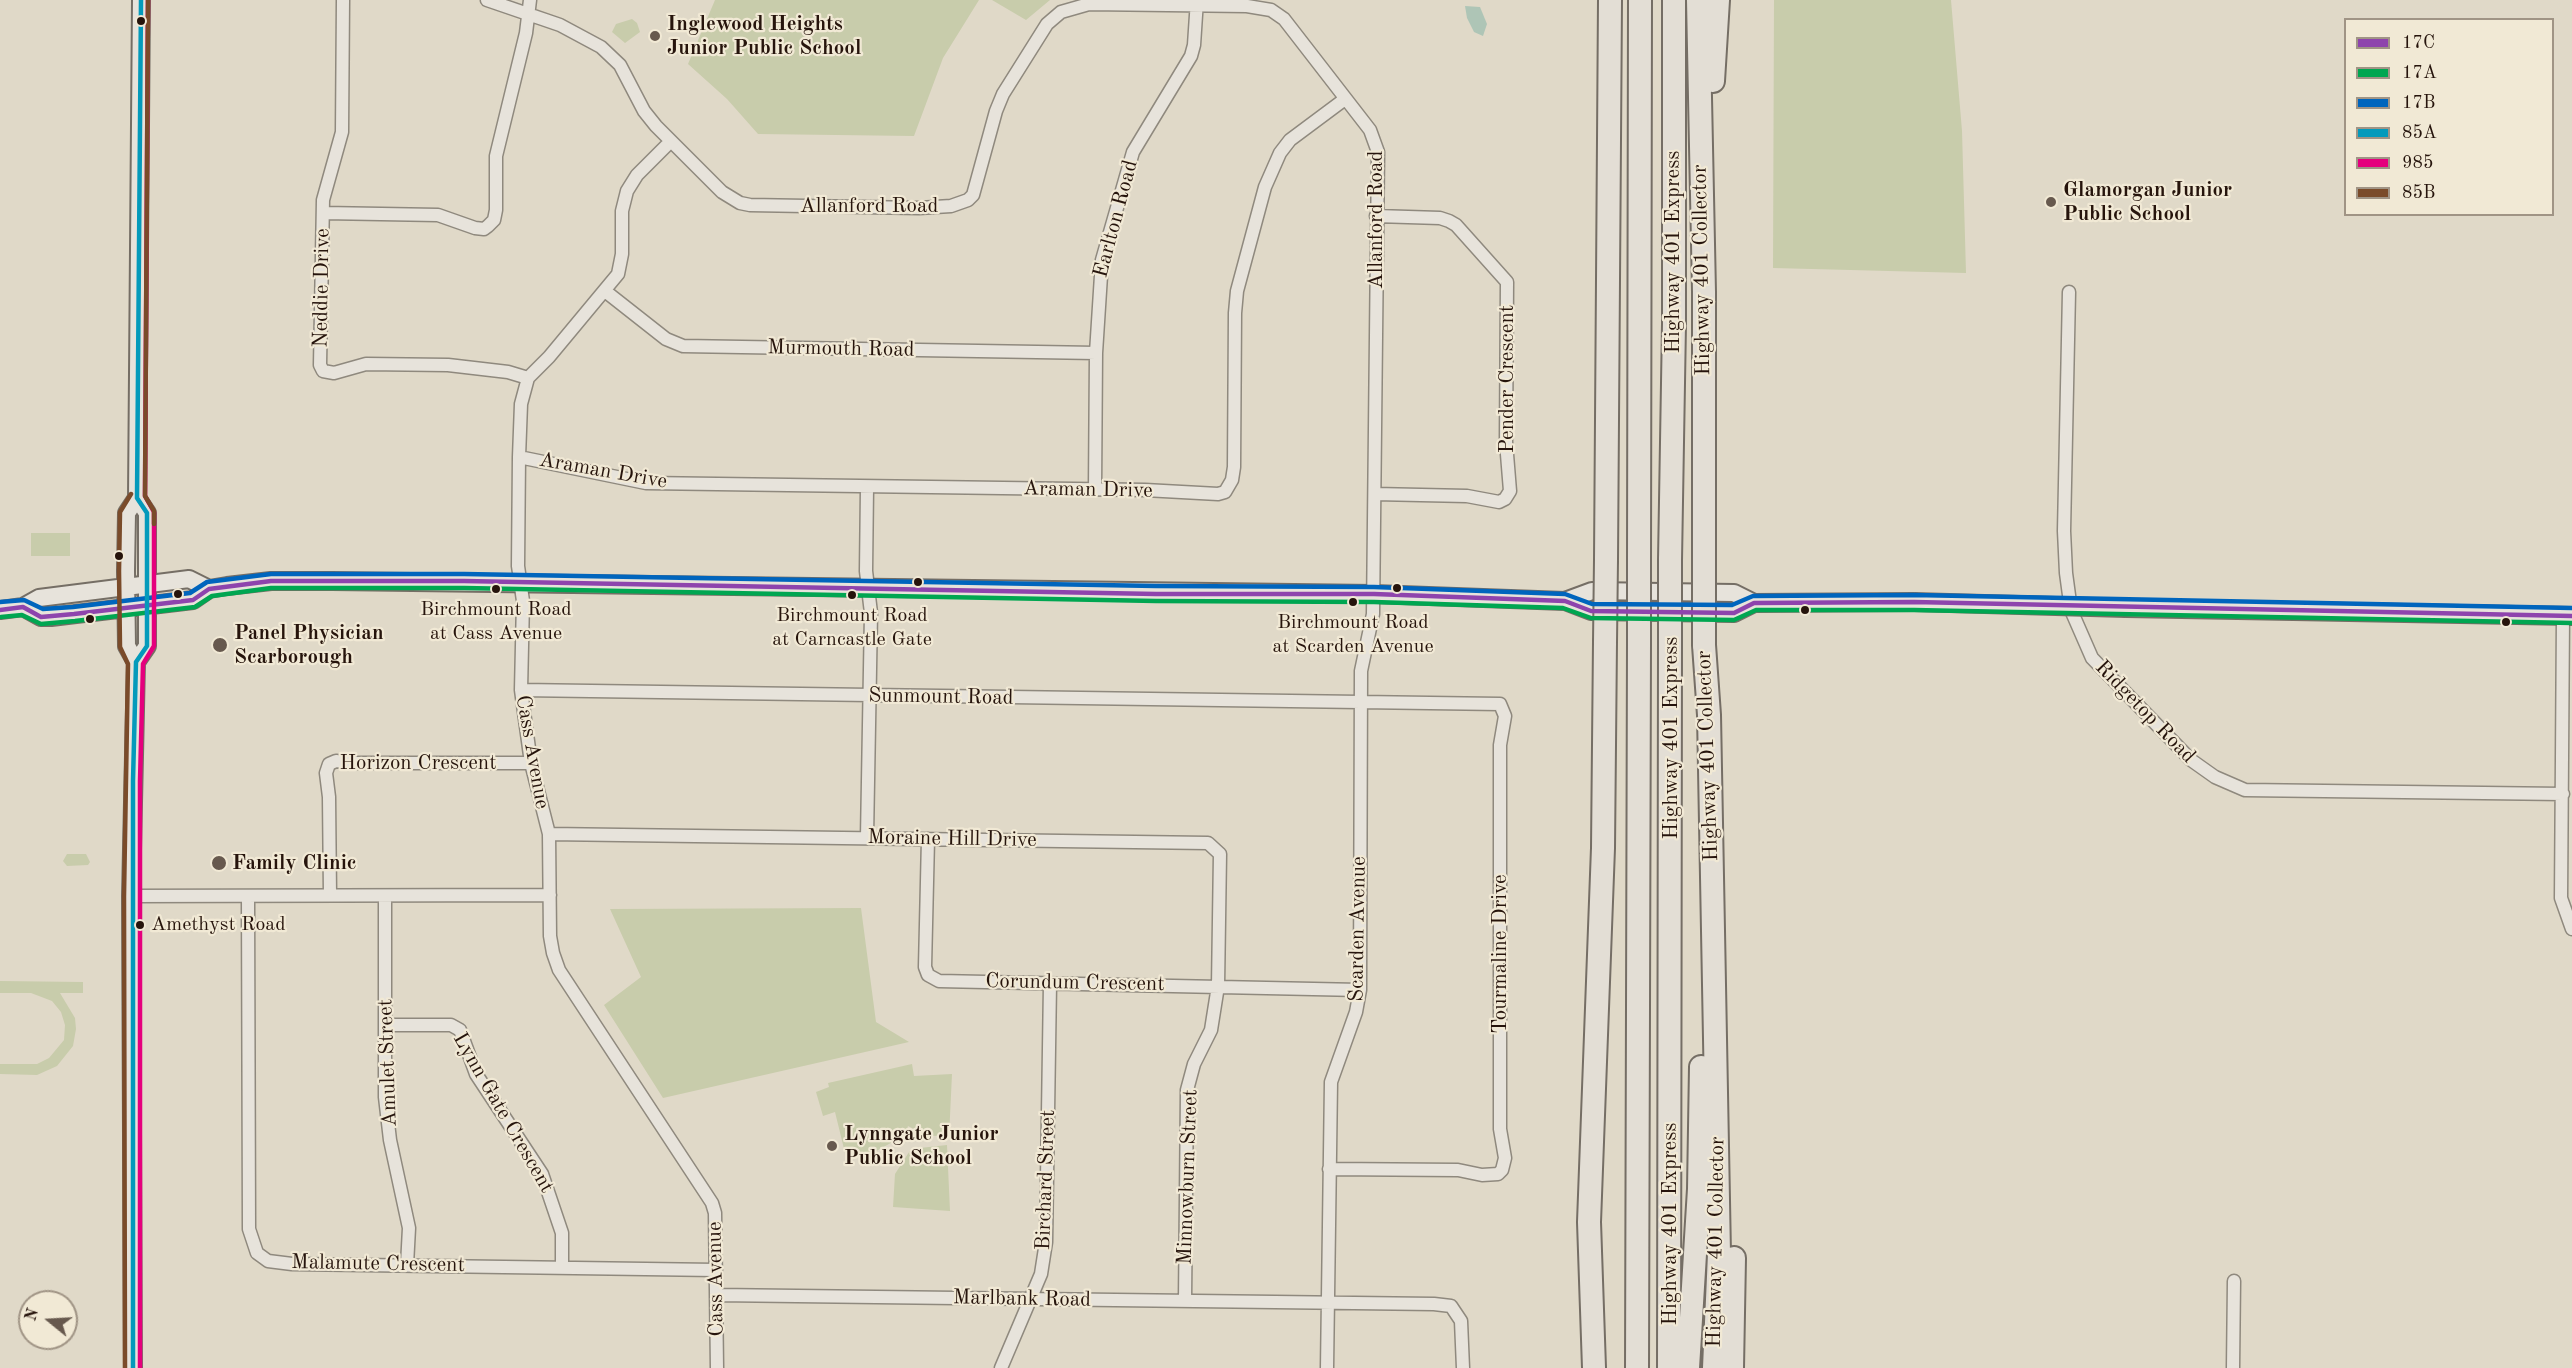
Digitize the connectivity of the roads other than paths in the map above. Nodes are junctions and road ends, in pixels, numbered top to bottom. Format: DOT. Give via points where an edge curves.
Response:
graph roads {
  1 [pos="141,0"];
  2 [pos="343,0"];
  3 [pos="487,0"];
  4 [pos="530,0"];
  5 [pos="1598,0"];
  6 [pos="1610,0"];
  7 [pos="1640,0"];
  8 [pos="1674,0"];
  9 [pos="1698,0"];
  10 [pos="1718,0"];
  11 [pos="1196,3"];
  12 [pos="529,15"];
  13 [pos="1610,79"];
  14 [pos="1345,99"];
  15 [pos="671,141"];
  16 [pos="324,213"];
  17 [pos="1377,216"];
  18 [pos="1704,285"];
  19 [pos="604,291"];
  20 [pos="2069,292"];
  21 [pos="1096,353"];
  22 [pos="528,378"];
  23 [pos="519,457"];
  24 [pos="867,488"];
  25 [pos="1095,490"];
  26 [pos="1375,494"];
  27 [pos="137,498"];
  28 [pos="519,583"];
  29 [pos="147,584"];
  30 [pos="126,588"];
  31 [pos="868,588"];
  32 [pos="209,589"];
  33 [pos="1374,594"];
  34 [pos="146,605"];
  35 [pos="23,607"];
  36 [pos="127,608"];
  37 [pos="0,610"];
  38 [pos="2567,616"];
  39 [pos="136,662"];
  40 [pos="521,690"];
  41 [pos="869,695"];
  42 [pos="1360,703"];
  43 [pos="1709,715"];
  44 [pos="531,763"];
  45 [pos="2563,794"];
  46 [pos="549,834"];
  47 [pos="867,837"];
  48 [pos="928,839"];
  49 [pos="330,895"];
  50 [pos="550,895"];
  51 [pos="132,896"];
  52 [pos="248,896"];
  53 [pos="385,896"];
  54 [pos="2572,929"];
  55 [pos="1050,984"];
  56 [pos="1218,986"];
  57 [pos="1360,990"];
  58 [pos="386,1025"];
  59 [pos="1329,1169"];
  60 [pos="407,1265"];
  61 [pos="562,1268"];
  62 [pos="716,1270"];
  63 [pos="2234,1281"];
  64 [pos="717,1295"];
  65 [pos="1032,1299"];
  66 [pos="1185,1301"];
  67 [pos="1327,1304"];
  68 [pos="133,1368"];
  69 [pos="717,1368"];
  70 [pos="1001,1368"];
  71 [pos="1327,1368"];
  72 [pos="1463,1368"];
  73 [pos="1594,1368"];
  74 [pos="1637,1368"];
  75 [pos="1669,1368"];
  76 [pos="1688,1368"];
  77 [pos="1714,1368"];
  78 [pos="1732,1368"];
  79 [pos="2233,1368"];
  1 -- 27 [label="main road"];
  2 -- 16 [label="street, Neddie Drive" via="342,132 325,190"];
  3 -- 12 [label="street, Allanford Road"];
  4 -- 12 [label="street"];
  5 -- 13 [label="highway" via="1601,49"];
  6 -- 13 [label="highway"];
  7 -- 74 [label="highway, Highway 401 Express, bridge"];
  8 -- 75 [label="highway, Highway 401 Express, bridge"];
  9 -- 18 [label="highway, Highway 401 Collector"];
  10 -- 18 [label="highway"];
  11 -- 14 [label="street, Allanford Road" via="1260,8 1279,14"];
  11 -- 15 [label="street, Allanford Road" via="1089,4 1069,8 1055,17 999,101 973,195 960,204 896,208 740,203 705,178"];
  11 -- 21 [label="street, Earlton Road" via="1191,56 1132,152 1123,181 1102,260"];
  12 -- 15 [label="street, Allanford Road" via="576,33 608,53 620,65 644,111"];
  12 -- 16 [label="street" via="496,156 496,210 489,226 475,228 438,215"];
  13 -- 73 [label="highway, bridge" via="1601,892 1589,1222"];
  14 -- 17 [label="street, Allanford Road" via="1377,145"];
  14 -- 25 [label="street, Araman Drive" via="1290,140 1265,187 1238,283 1234,467 1230,487 1218,494"];
  15 -- 19 [label="street, Cass Avenue" via="637,175 627,191 618,274"];
  16 -- 22 [label="street, Neddie Drive" via="320,361 323,371 334,373 366,364 448,365"];
  17 -- 26 [label="street, Allanford Road"];
  17 -- 26 [label="street, Pender Crescent" via="1449,221 1507,282 1506,442 1510,491 1499,502 1467,496"];
  18 -- 43 [label="highway, Highway 401 Collector, bridge" via="1704,645"];
  19 -- 21 [label="street, Murmouth Road" via="657,332 683,346"];
  19 -- 22 [label="street, Cass Avenue"];
  20 -- 45 [label="street, Ridgetop Road" via="2064,531 2071,610 2096,663 2191,760 2215,777 2245,790"];
  21 -- 25 [label="street, Earlton Road"];
  22 -- 23 [label="street, Cass Avenue" via="521,404"];
  23 -- 24 [label="street, Araman Drive" via="646,483"];
  23 -- 28 [label="street, Cass Avenue"];
  24 -- 25 [label="street, Araman Drive"];
  24 -- 31 [label="street"];
  26 -- 33 [label="street, Allanford Road"];
  27 -- 29 [label="main road" via="147,513"];
  27 -- 30 [label="main road" via="127,513"];
  28 -- 31 [label="main road"];
  28 -- 32 [label="main road" via="271,581"];
  28 -- 40 [label="street, Cass Avenue" via="523,601"];
  29 -- 30 [label="main road"];
  29 -- 32 [label="main road" via="189,579"];
  29 -- 34 [label="main road"];
  30 -- 35 [label="main road" via="39,598"];
  30 -- 36 [label="main road"];
  31 -- 33 [label="main road"];
  31 -- 41 [label="street"];
  32 -- 34 [label="main road" via="193,600"];
  33 -- 38 [label="main road, bridge" via="1565,601 1591,611 1734,613 1755,603 1914,602"];
  33 -- 42 [label="street, Scarden Avenue" via="1371,633 1361,671"];
  34 -- 36 [label="main road"];
  34 -- 39 [label="main road" via="147,646"];
  35 -- 36 [label="main road" via="41,617"];
  35 -- 37 [label="main road"];
  36 -- 39 [label="main road" via="127,646"];
  38 -- 45 [label="street"];
  39 -- 51 [label="main road"];
  40 -- 41 [label="street, Sunmount Road"];
  40 -- 44 [label="street, Cass Avenue"];
  41 -- 42 [label="street, Sunmount Road"];
  41 -- 47 [label="street"];
  42 -- 57 [label="street, Scarden Avenue"];
  42 -- 59 [label="street, Tourmaline Drive" via="1494,702 1504,711 1500,745 1500,1129 1505,1158 1502,1170 1491,1175 1458,1170"];
  43 -- 76 [label="highway" via="1699,1189"];
  43 -- 77 [label="highway, Highway 401 Collector" via="1719,1254"];
  43 -- 78 [label="highway" via="1731,1089"];
  44 -- 46 [label="street, Cass Avenue"];
  44 -- 49 [label="street, Horizon Crescent" via="329,764 326,773"];
  45 -- 54 [label="street" via="2561,898"];
  46 -- 47 [label="street, Moraine Hill Drive"];
  46 -- 50 [label="street, Cass Avenue"];
  47 -- 48 [label="street, Moraine Hill Drive"];
  48 -- 55 [label="street, Corundum Crescent" via="928,975 939,981"];
  48 -- 56 [label="street, Moraine Hill Drive" via="1208,843 1220,854"];
  49 -- 52 [label="street"];
  49 -- 53 [label="street"];
  50 -- 53 [label="street"];
  50 -- 62 [label="street, Cass Avenue" via="550,936 559,970 712,1203"];
  51 -- 52 [label="street"];
  51 -- 68 [label="main road"];
  52 -- 60 [label="street, Malamute Crescent" via="251,1242 268,1262"];
  53 -- 58 [label="street, Amulet Street"];
  55 -- 56 [label="street, Corundum Crescent"];
  55 -- 65 [label="street, Birchard Street" via="1046,1242"];
  56 -- 57 [label="street, Corundum Crescent"];
  56 -- 66 [label="street, Minnowburn Street" via="1211,1030 1194,1064 1187,1090"];
  57 -- 59 [label="street, Scarden Avenue" via="1331,1082"];
  58 -- 60 [label="street, Amulet Street" via="385,1097 409,1228"];
  58 -- 61 [label="street, Lynn Gate Crescent" via="451,1025 460,1030 476,1074 542,1173 562,1233"];
  59 -- 67 [label="street, Scarden Avenue"];
  60 -- 61 [label="street, Malamute Crescent"];
  61 -- 62 [label="street, Malamute Crescent"];
  62 -- 64 [label="street, Cass Avenue"];
  63 -- 79 [label="street"];
  64 -- 65 [label="street, Marlbank Road"];
  64 -- 69 [label="street, Cass Avenue"];
  65 -- 66 [label="street, Marlbank Road"];
  65 -- 70 [label="street, Birchard Street"];
  66 -- 67 [label="street, Marlbank Road"];
  67 -- 71 [label="street, Scarden Avenue"];
  67 -- 72 [label="street, Marlbank Road" via="1451,1306 1461,1321"];
}
